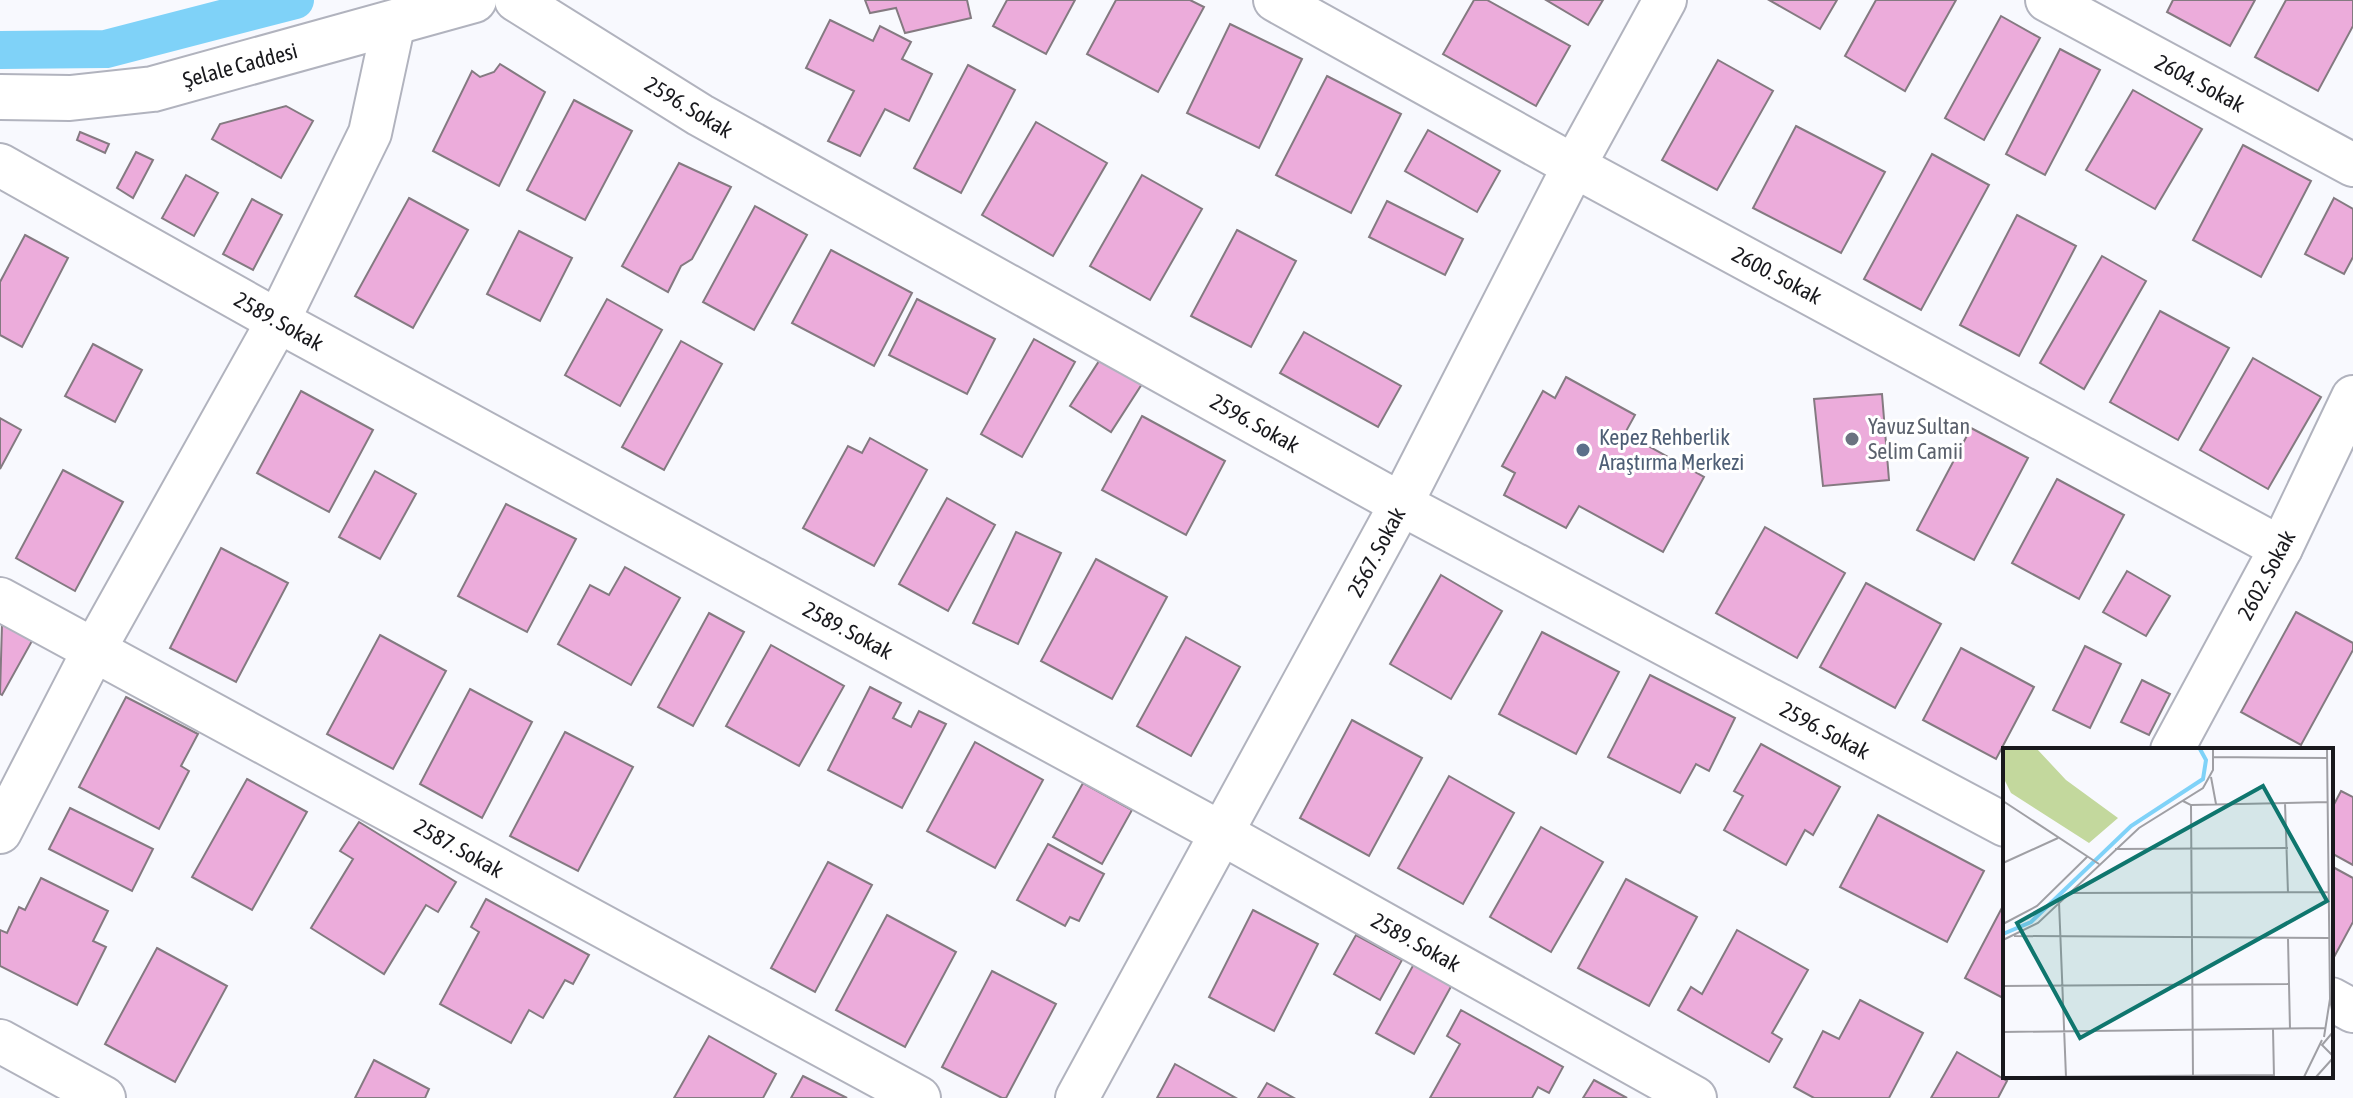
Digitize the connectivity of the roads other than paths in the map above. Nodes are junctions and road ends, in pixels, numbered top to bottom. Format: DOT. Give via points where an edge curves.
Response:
graph roads {
  1 [pos="474,0"];
  2 [pos="516,0"];
  3 [pos="1275,0"];
  4 [pos="1665,0"];
  5 [pos="2047,0"];
  6 [pos="394,22"];
  7 [pos="0,97"];
  8 [pos="0,165"];
  9 [pos="2353,165"];
  10 [pos="1574,166"];
  11 [pos="278,321"];
  12 [pos="2353,397"];
  13 [pos="1401,504"];
  14 [pos="2281,548"];
  15 [pos="0,599"];
  16 [pos="94,650"];
  17 [pos="2173,748"];
  18 [pos="2003,824"];
  19 [pos="0,832"];
  20 [pos="1223,834"];
  21 [pos="2333,1000"];
  22 [pos="2353,1011"];
  23 [pos="0,1041"];
  24 [pos="104,1098"];
  25 [pos="919,1098"];
  26 [pos="1077,1098"];
  27 [pos="1695,1098"];
  1 -- 6 [label="street, Şelale Caddesi"];
  2 -- 13 [label="street, 2596. Sokak" via="700,115"];
  3 -- 10 [label="street, 2600. Sokak"];
  4 -- 10 [label="street, 2567. Sokak"];
  5 -- 9 [label="street, 2604. Sokak"];
  6 -- 7 [label="street, Şelale Caddesi" via="153,89 70,98"];
  6 -- 11 [label="street" via="370,133"];
  8 -- 11 [label="street, 2589. Sokak"];
  10 -- 13 [label="street, 2567. Sokak"];
  10 -- 14 [label="street, 2600. Sokak"];
  11 -- 16 [label="street"];
  11 -- 20 [label="street, 2589. Sokak"];
  12 -- 14 [label="street, 2602. Sokak"];
  13 -- 18 [label="street, 2596. Sokak"];
  13 -- 20 [label="street, 2567. Sokak"];
  14 -- 17 [label="street, 2602. Sokak"];
  15 -- 16 [label="street, 2587. Sokak"];
  16 -- 19 [label="street"];
  16 -- 25 [label="street, 2587. Sokak"];
  20 -- 26 [label="street, 2567. Sokak"];
  20 -- 27 [label="street, 2589. Sokak"];
  21 -- 22 [label="street"];
  23 -- 24 [label="street"];
}
